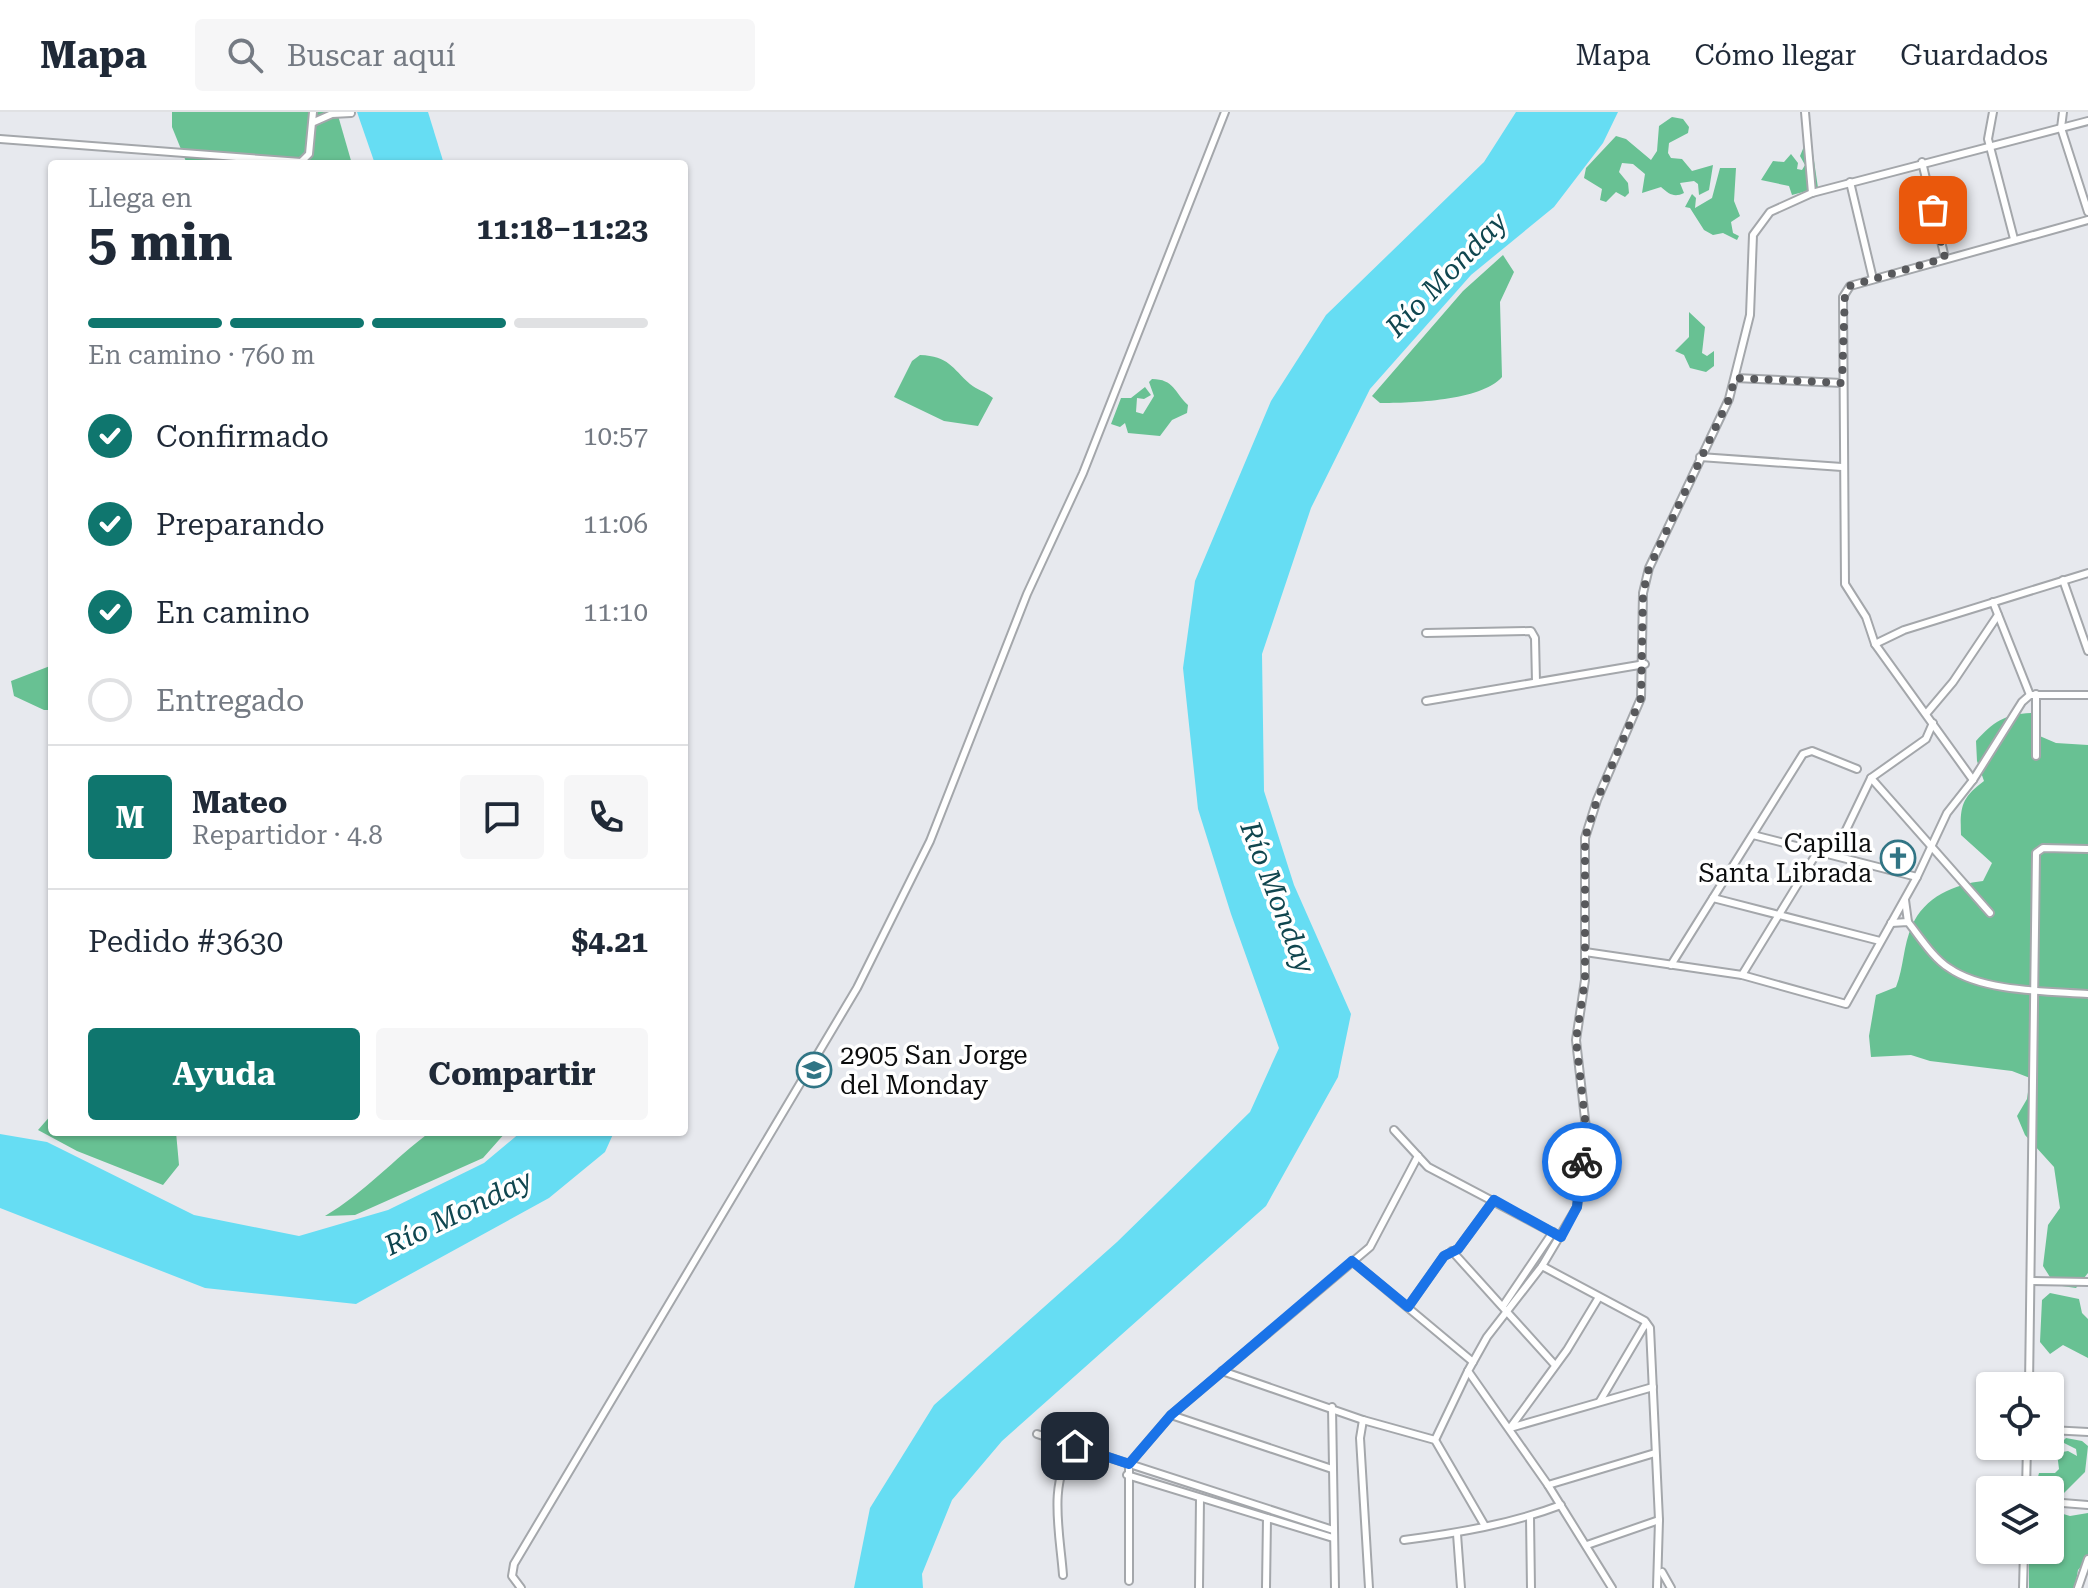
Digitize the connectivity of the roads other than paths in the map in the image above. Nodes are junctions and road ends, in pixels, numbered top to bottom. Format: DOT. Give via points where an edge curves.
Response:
graph roads {
  1 [pos="313,112"];
  2 [pos="1225,112"];
  3 [pos="1805,112"];
  4 [pos="1993,112"];
  5 [pos="2063,112"];
  6 [pos="351,113"];
  7 [pos="2088,121"];
  8 [pos="314,122"];
  9 [pos="2061,128"];
  10 [pos="0,139"];
  11 [pos="1989,146"];
  12 [pos="275,160"];
  13 [pos="303,160"];
  14 [pos="1922,162"];
  15 [pos="1850,182"];
  16 [pos="1812,193"];
  17 [pos="2088,212"];
  18 [pos="2088,220"];
  19 [pos="2014,239"];
  20 [pos="1945,258"];
  21 [pos="1873,279"];
  22 [pos="1735,378"];
  23 [pos="1842,383"];
  24 [pos="1700,457"];
  25 [pos="1842,467"];
  26 [pos="2088,573"];
  27 [pos="2063,580"];
  28 [pos="1993,602"];
  29 [pos="1998,615"];
  30 [pos="1426,633"];
  31 [pos="1875,644"];
  32 [pos="2088,651"];
  33 [pos="1645,664"];
  34 [pos="1536,682"];
  35 [pos="2033,694"];
  36 [pos="2088,695"];
  37 [pos="1426,701"];
  38 [pos="1926,714"];
  39 [pos="1933,723"];
  40 [pos="2036,756"];
  41 [pos="1857,769"];
  42 [pos="1871,778"];
  43 [pos="1973,780"];
  44 [pos="1753,835"];
  45 [pos="1932,847"];
  46 [pos="2088,849"];
  47 [pos="1818,851"];
  48 [pos="1834,855"];
  49 [pos="1917,877"];
  50 [pos="1713,898"];
  51 [pos="1905,900"];
  52 [pos="1990,913"];
  53 [pos="1780,915"];
  54 [pos="1908,922"];
  55 [pos="1891,923"];
  56 [pos="1880,941"];
  57 [pos="1585,952"];
  58 [pos="1671,965"];
  59 [pos="1742,975"];
  60 [pos="2031,990"];
  61 [pos="2088,994"];
  62 [pos="1394,1130"];
  63 [pos="1418,1156"];
  64 [pos="1494,1200"];
  65 [pos="1553,1232"];
  66 [pos="1561,1237"];
  67 [pos="1452,1251"];
  68 [pos="1352,1261"];
  69 [pos="1542,1266"];
  70 [pos="2032,1281"];
  71 [pos="2088,1282"];
  72 [pos="1599,1297"];
  73 [pos="1408,1307"];
  74 [pos="1504,1310"];
  75 [pos="1646,1323"];
  76 [pos="1473,1362"];
  77 [pos="1554,1364"];
  78 [pos="1222,1371"];
  79 [pos="1468,1371"];
  80 [pos="2029,1372"];
  81 [pos="1653,1387"];
  82 [pos="1600,1401"];
  83 [pos="1332,1407"];
  84 [pos="1171,1415"];
  85 [pos="1363,1420"];
  86 [pos="1510,1428"];
  87 [pos="2064,1431"];
  88 [pos="2088,1432"];
  89 [pos="1037,1434"];
  90 [pos="1435,1440"];
  91 [pos="1075,1446"];
  92 [pos="1655,1453"];
  93 [pos="1129,1464"];
  94 [pos="1332,1469"];
  95 [pos="1127,1475"];
  96 [pos="1548,1485"];
  97 [pos="1200,1498"];
  98 [pos="2064,1503"];
  99 [pos="1561,1505"];
  100 [pos="2088,1505"];
  101 [pos="1530,1517"];
  102 [pos="1267,1518"];
  103 [pos="1659,1520"];
  104 [pos="1485,1526"];
  105 [pos="1333,1530"];
  106 [pos="1457,1534"];
  107 [pos="1333,1538"];
  108 [pos="1404,1540"];
  109 [pos="1587,1545"];
  110 [pos="2088,1559"];
  111 [pos="2024,1564"];
  112 [pos="1660,1569"];
  113 [pos="1063,1575"];
  114 [pos="1129,1581"];
  115 [pos="1608,1586"];
  116 [pos="521,1588"];
  117 [pos="1199,1588"];
  118 [pos="1266,1588"];
  119 [pos="1335,1588"];
  120 [pos="1369,1588"];
  121 [pos="1461,1588"];
  122 [pos="1531,1588"];
  123 [pos="1657,1588"];
  124 [pos="1671,1588"];
  125 [pos="2023,1588"];
  126 [pos="2078,1588"];
  1 -- 8 [label="street"];
  2 -- 116 [label="street" via="1083,473 1027,594 930,841 894,918 514,1564 512,1576"];
  3 -- 16 [label="street"];
  4 -- 11 [label="street"];
  5 -- 9 [label="street"];
  6 -- 8 [label="street"];
  7 -- 9 [label="street"];
  8 -- 13 [label="street" via="309,154"];
  9 -- 11 [label="street"];
  9 -- 17 [label="street"];
  10 -- 12 [label="street"];
  11 -- 14 [label="street"];
  11 -- 19 [label="street"];
  14 -- 15 [label="street"];
  14 -- 20 [label="street"];
  15 -- 16 [label="street"];
  15 -- 21 [label="street"];
  16 -- 22 [label="street" via="1770,212 1753,235 1750,315"];
  18 -- 19 [label="street"];
  19 -- 20 [label="street"];
  20 -- 21 [label="street"];
  21 -- 23 [label="street" via="1845,292"];
  22 -- 23 [label="street"];
  22 -- 24 [label="street"];
  23 -- 25 [label="street"];
  24 -- 25 [label="street"];
  24 -- 33 [label="street" via="1649,568 1643,593"];
  25 -- 31 [label="street" via="1845,584 1866,617"];
  26 -- 27 [label="street"];
  27 -- 28 [label="street"];
  27 -- 32 [label="street"];
  28 -- 29 [label="street"];
  28 -- 31 [label="street"];
  29 -- 35 [label="street"];
  29 -- 38 [label="street"];
  30 -- 34 [label="street" via="1531,631"];
  31 -- 38 [label="street"];
  33 -- 34 [label="street"];
  33 -- 57 [label="street" via="1641,698 1588,825"];
  34 -- 37 [label="street"];
  35 -- 36 [label="street"];
  35 -- 40 [label="street"];
  35 -- 43 [label="street" via="1996,738"];
  38 -- 39 [label="street"];
  39 -- 42 [label="street" via="1926,739"];
  39 -- 43 [label="street"];
  41 -- 44 [label="street" via="1812,751 1803,754"];
  42 -- 45 [label="street"];
  42 -- 48 [label="street"];
  43 -- 45 [label="street" via="1947,813"];
  44 -- 47 [label="street"];
  44 -- 50 [label="street"];
  45 -- 49 [label="street"];
  45 -- 52 [label="street"];
  46 -- 60 [label="street" via="2043,848 2036,853"];
  47 -- 48 [label="street"];
  47 -- 53 [label="street"];
  48 -- 49 [label="street"];
  49 -- 51 [label="street"];
  50 -- 53 [label="street"];
  50 -- 58 [label="street"];
  51 -- 54 [label="street"];
  51 -- 55 [label="street"];
  53 -- 56 [label="street"];
  53 -- 59 [label="street"];
  54 -- 55 [label="street"];
  54 -- 60 [label="street" via="1949,968"];
  55 -- 56 [label="street"];
  56 -- 59 [label="street" via="1846,1004"];
  57 -- 58 [label="street"];
  57 -- 66 [label="street" via="1576,1040 1586,1128 1577,1207"];
  58 -- 59 [label="street"];
  60 -- 61 [label="street"];
  60 -- 70 [label="street"];
  62 -- 63 [label="street"];
  63 -- 64 [label="street" via="1428,1167"];
  63 -- 68 [label="street" via="1370,1247"];
  64 -- 65 [label="street"];
  64 -- 67 [label="street"];
  65 -- 66 [label="street"];
  65 -- 74 [label="street"];
  66 -- 69 [label="street"];
  67 -- 73 [label="street"];
  67 -- 74 [label="street"];
  68 -- 73 [label="street"];
  68 -- 78 [label="street"];
  69 -- 72 [label="street"];
  69 -- 74 [label="street"];
  70 -- 71 [label="street"];
  70 -- 80 [label="street"];
  72 -- 75 [label="street"];
  72 -- 77 [label="street"];
  73 -- 76 [label="street"];
  74 -- 76 [label="street"];
  74 -- 77 [label="street"];
  75 -- 81 [label="street" via="1653,1338"];
  75 -- 82 [label="street"];
  76 -- 79 [label="street"];
  77 -- 86 [label="street"];
  78 -- 83 [label="street"];
  78 -- 84 [label="street"];
  79 -- 86 [label="street"];
  79 -- 90 [label="street"];
  81 -- 82 [label="street"];
  81 -- 92 [label="street"];
  82 -- 86 [label="street"];
  83 -- 85 [label="street"];
  83 -- 94 [label="street"];
  84 -- 93 [label="street"];
  84 -- 94 [label="street"];
  85 -- 90 [label="street"];
  85 -- 120 [label="street"];
  86 -- 96 [label="street"];
  87 -- 88 [label="street"];
  89 -- 91 [label="street"];
  90 -- 104 [label="street"];
  91 -- 93 [label="street"];
  91 -- 113 [label="street" via="1062,1463 1058,1488"];
  92 -- 96 [label="street"];
  92 -- 103 [label="street"];
  93 -- 95 [label="street"];
  93 -- 105 [label="street"];
  94 -- 105 [label="street"];
  95 -- 97 [label="street"];
  95 -- 114 [label="street"];
  96 -- 99 [label="street"];
  97 -- 102 [label="street"];
  97 -- 117 [label="street"];
  98 -- 100 [label="street"];
  99 -- 101 [label="street"];
  99 -- 109 [label="street"];
  101 -- 104 [label="street"];
  101 -- 122 [label="street"];
  102 -- 107 [label="street"];
  102 -- 118 [label="street"];
  103 -- 109 [label="street"];
  103 -- 112 [label="street"];
  104 -- 106 [label="street"];
  105 -- 107 [label="street"];
  106 -- 108 [label="street"];
  106 -- 121 [label="street"];
  107 -- 119 [label="street"];
  109 -- 115 [label="street"];
  110 -- 126 [label="street"];
  111 -- 125 [label="street"];
  112 -- 123 [label="street"];
  112 -- 124 [label="street"];
}
